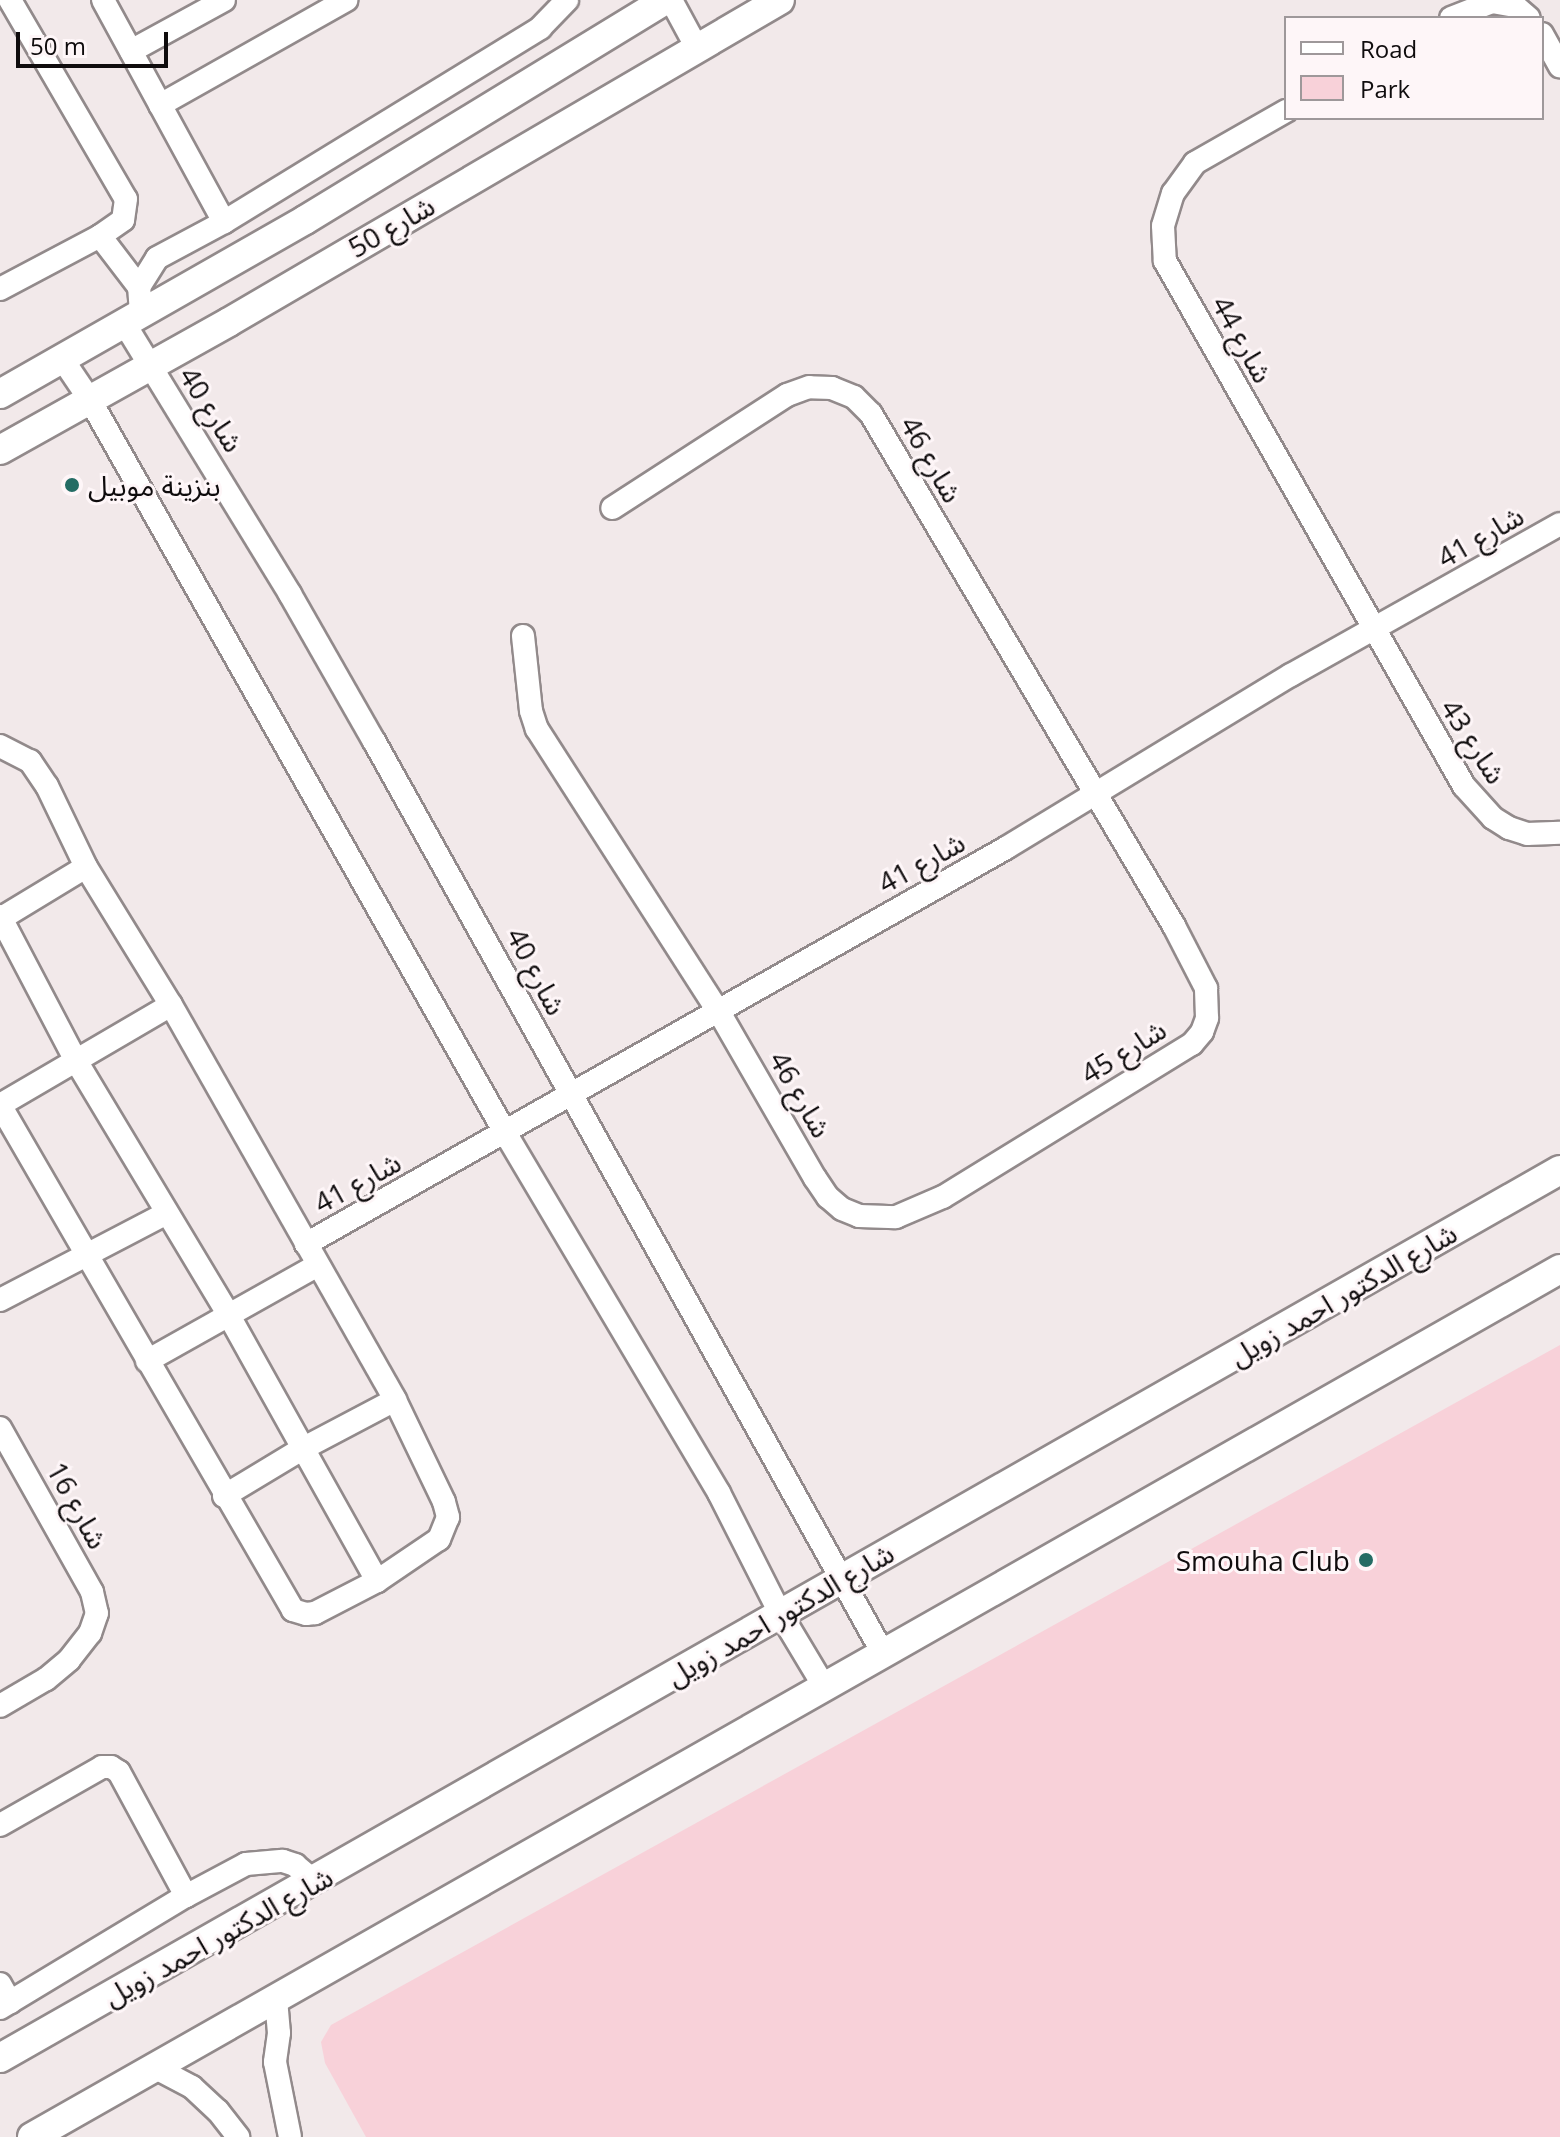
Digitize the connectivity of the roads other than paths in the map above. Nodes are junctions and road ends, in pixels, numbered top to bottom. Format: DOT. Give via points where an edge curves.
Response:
graph roads {
  1 [pos="10,0"];
  2 [pos="103,0"];
  3 [pos="224,0"];
  4 [pos="346,0"];
  5 [pos="567,0"];
  6 [pos="669,0"];
  7 [pos="780,0"];
  8 [pos="746,8"];
  9 [pos="1456,16"];
  10 [pos="1527,16"];
  11 [pos="1544,38"];
  12 [pos="697,48"];
  13 [pos="131,51"];
  14 [pos="1560,66"];
  15 [pos="160,105"];
  16 [pos="1284,112"];
  17 [pos="224,222"];
  18 [pos="100,236"];
  19 [pos="0,289"];
  20 [pos="135,308"];
  21 [pos="63,360"];
  22 [pos="149,365"];
  23 [pos="0,394"];
  24 [pos="90,400"];
  25 [pos="0,450"];
  26 [pos="612,508"];
  27 [pos="1560,524"];
  28 [pos="1373,631"];
  29 [pos="523,636"];
  30 [pos="0,746"];
  31 [pos="1093,794"];
  32 [pos="1560,833"];
  33 [pos="86,867"];
  34 [pos="0,918"];
  35 [pos="171,1005"];
  36 [pos="719,1012"];
  37 [pos="75,1059"];
  38 [pos="572,1097"];
  39 [pos="0,1105"];
  40 [pos="506,1134"];
  41 [pos="1560,1170"];
  42 [pos="165,1214"];
  43 [pos="877,1219"];
  44 [pos="306,1244"];
  45 [pos="88,1256"];
  46 [pos="318,1265"];
  47 [pos="1559,1271"];
  48 [pos="0,1300"];
  49 [pos="228,1314"];
  50 [pos="147,1361"];
  51 [pos="395,1400"];
  52 [pos="0,1428"];
  53 [pos="302,1449"];
  54 [pos="224,1496"];
  55 [pos="841,1579"];
  56 [pos="377,1581"];
  57 [pos="780,1613"];
  58 [pos="884,1655"];
  59 [pos="825,1688"];
  60 [pos="0,1706"];
  61 [pos="0,1825"];
  62 [pos="315,1882"];
  63 [pos="186,1896"];
  64 [pos="3,1998"];
  65 [pos="276,1999"];
  66 [pos="0,2058"];
  67 [pos="154,2067"];
  68 [pos="32,2137"];
  69 [pos="238,2137"];
  70 [pos="290,2137"];
  1 -- 18 [label="street" via="126,199 123,220"];
  2 -- 13 [label="street"];
  3 -- 13 [label="street"];
  4 -- 15 [label="street"];
  5 -- 17 [label="street" via="540,28"];
  6 -- 12 [label="street"];
  6 -- 20 [label="street, شارع 50" via="305,220"];
  7 -- 8 [label="street, شارع 50"];
  8 -- 12 [label="street, شارع 50"];
  9 -- 10 [label="street" via="1492,2 1515,6"];
  11 -- 14 [label="street"];
  12 -- 22 [label="street, شارع 50"];
  13 -- 15 [label="street"];
  15 -- 17 [label="street"];
  16 -- 28 [label="street, شارع 44" via="1195,163 1173,193 1163,226 1165,261"];
  17 -- 20 [label="street" via="157,258"];
  18 -- 19 [label="street"];
  18 -- 20 [label="street, شارع 40"];
  20 -- 21 [label="street, شارع 50"];
  20 -- 22 [label="street, شارع 40"];
  21 -- 23 [label="street, شارع 50"];
  21 -- 24 [label="street"];
  22 -- 24 [label="street, شارع 50"];
  22 -- 38 [label="street, شارع 40" via="305,621"];
  24 -- 25 [label="street, شارع 50"];
  24 -- 40 [label="street"];
  26 -- 31 [label="street, شارع 46" via="787,395 809,387 832,388 854,397 871,414"];
  27 -- 28 [label="street, شارع 41"];
  28 -- 31 [label="street, شارع 41"];
  28 -- 32 [label="street, شارع 43" via="1478,805 1509,828 1527,834"];
  29 -- 36 [label="street, شارع 46" via="537,729"];
  30 -- 33 [label="street" via="30,761"];
  31 -- 36 [label="street, شارع 41"];
  31 -- 43 [label="street, شارع 45" via="1206,988 1202,1032 1192,1044 943,1197 896,1217"];
  33 -- 34 [label="street"];
  33 -- 35 [label="street"];
  34 -- 37 [label="street"];
  35 -- 37 [label="street"];
  35 -- 44 [label="street"];
  36 -- 38 [label="street, شارع 41"];
  36 -- 43 [label="street, شارع 46" via="828,1197 850,1212"];
  37 -- 39 [label="street"];
  37 -- 42 [label="street"];
  38 -- 40 [label="street, شارع 41"];
  38 -- 55 [label="street, شارع 40"];
  39 -- 45 [label="street"];
  40 -- 44 [label="street, شارع 41"];
  40 -- 57 [label="street" via="719,1493"];
  41 -- 55 [label="street, شارع الدكتور احمد زويل"];
  42 -- 45 [label="street"];
  42 -- 49 [label="street"];
  44 -- 46 [label="street"];
  45 -- 48 [label="street"];
  45 -- 50 [label="street"];
  46 -- 49 [label="street"];
  46 -- 51 [label="street"];
  47 -- 58 [label="street"];
  49 -- 50 [label="street"];
  49 -- 53 [label="street"];
  50 -- 54 [label="street"];
  51 -- 53 [label="street"];
  51 -- 56 [label="street" via="448,1517 430,1548"];
  52 -- 60 [label="street, شارع 16" via="86,1581 97,1613 90,1633 69,1660"];
  53 -- 54 [label="street"];
  53 -- 56 [label="street"];
  54 -- 56 [label="street" via="298,1613 315,1613"];
  55 -- 57 [label="street, شارع الدكتور احمد زويل"];
  55 -- 58 [label="street, شارع 40"];
  57 -- 59 [label="street"];
  57 -- 62 [label="street, شارع الدكتور احمد زويل"];
  58 -- 59 [label="street"];
  59 -- 65 [label="street"];
  61 -- 63 [label="street" via="98,1769 111,1767 119,1772"];
  62 -- 63 [label="street" via="295,1865 257,1860"];
  62 -- 66 [label="street, شارع الدكتور احمد زويل"];
  63 -- 64 [label="street"];
  65 -- 67 [label="street"];
  65 -- 70 [label="street" via="275,2062"];
  67 -- 68 [label="street"];
  67 -- 69 [label="street" via="192,2087"];
}
